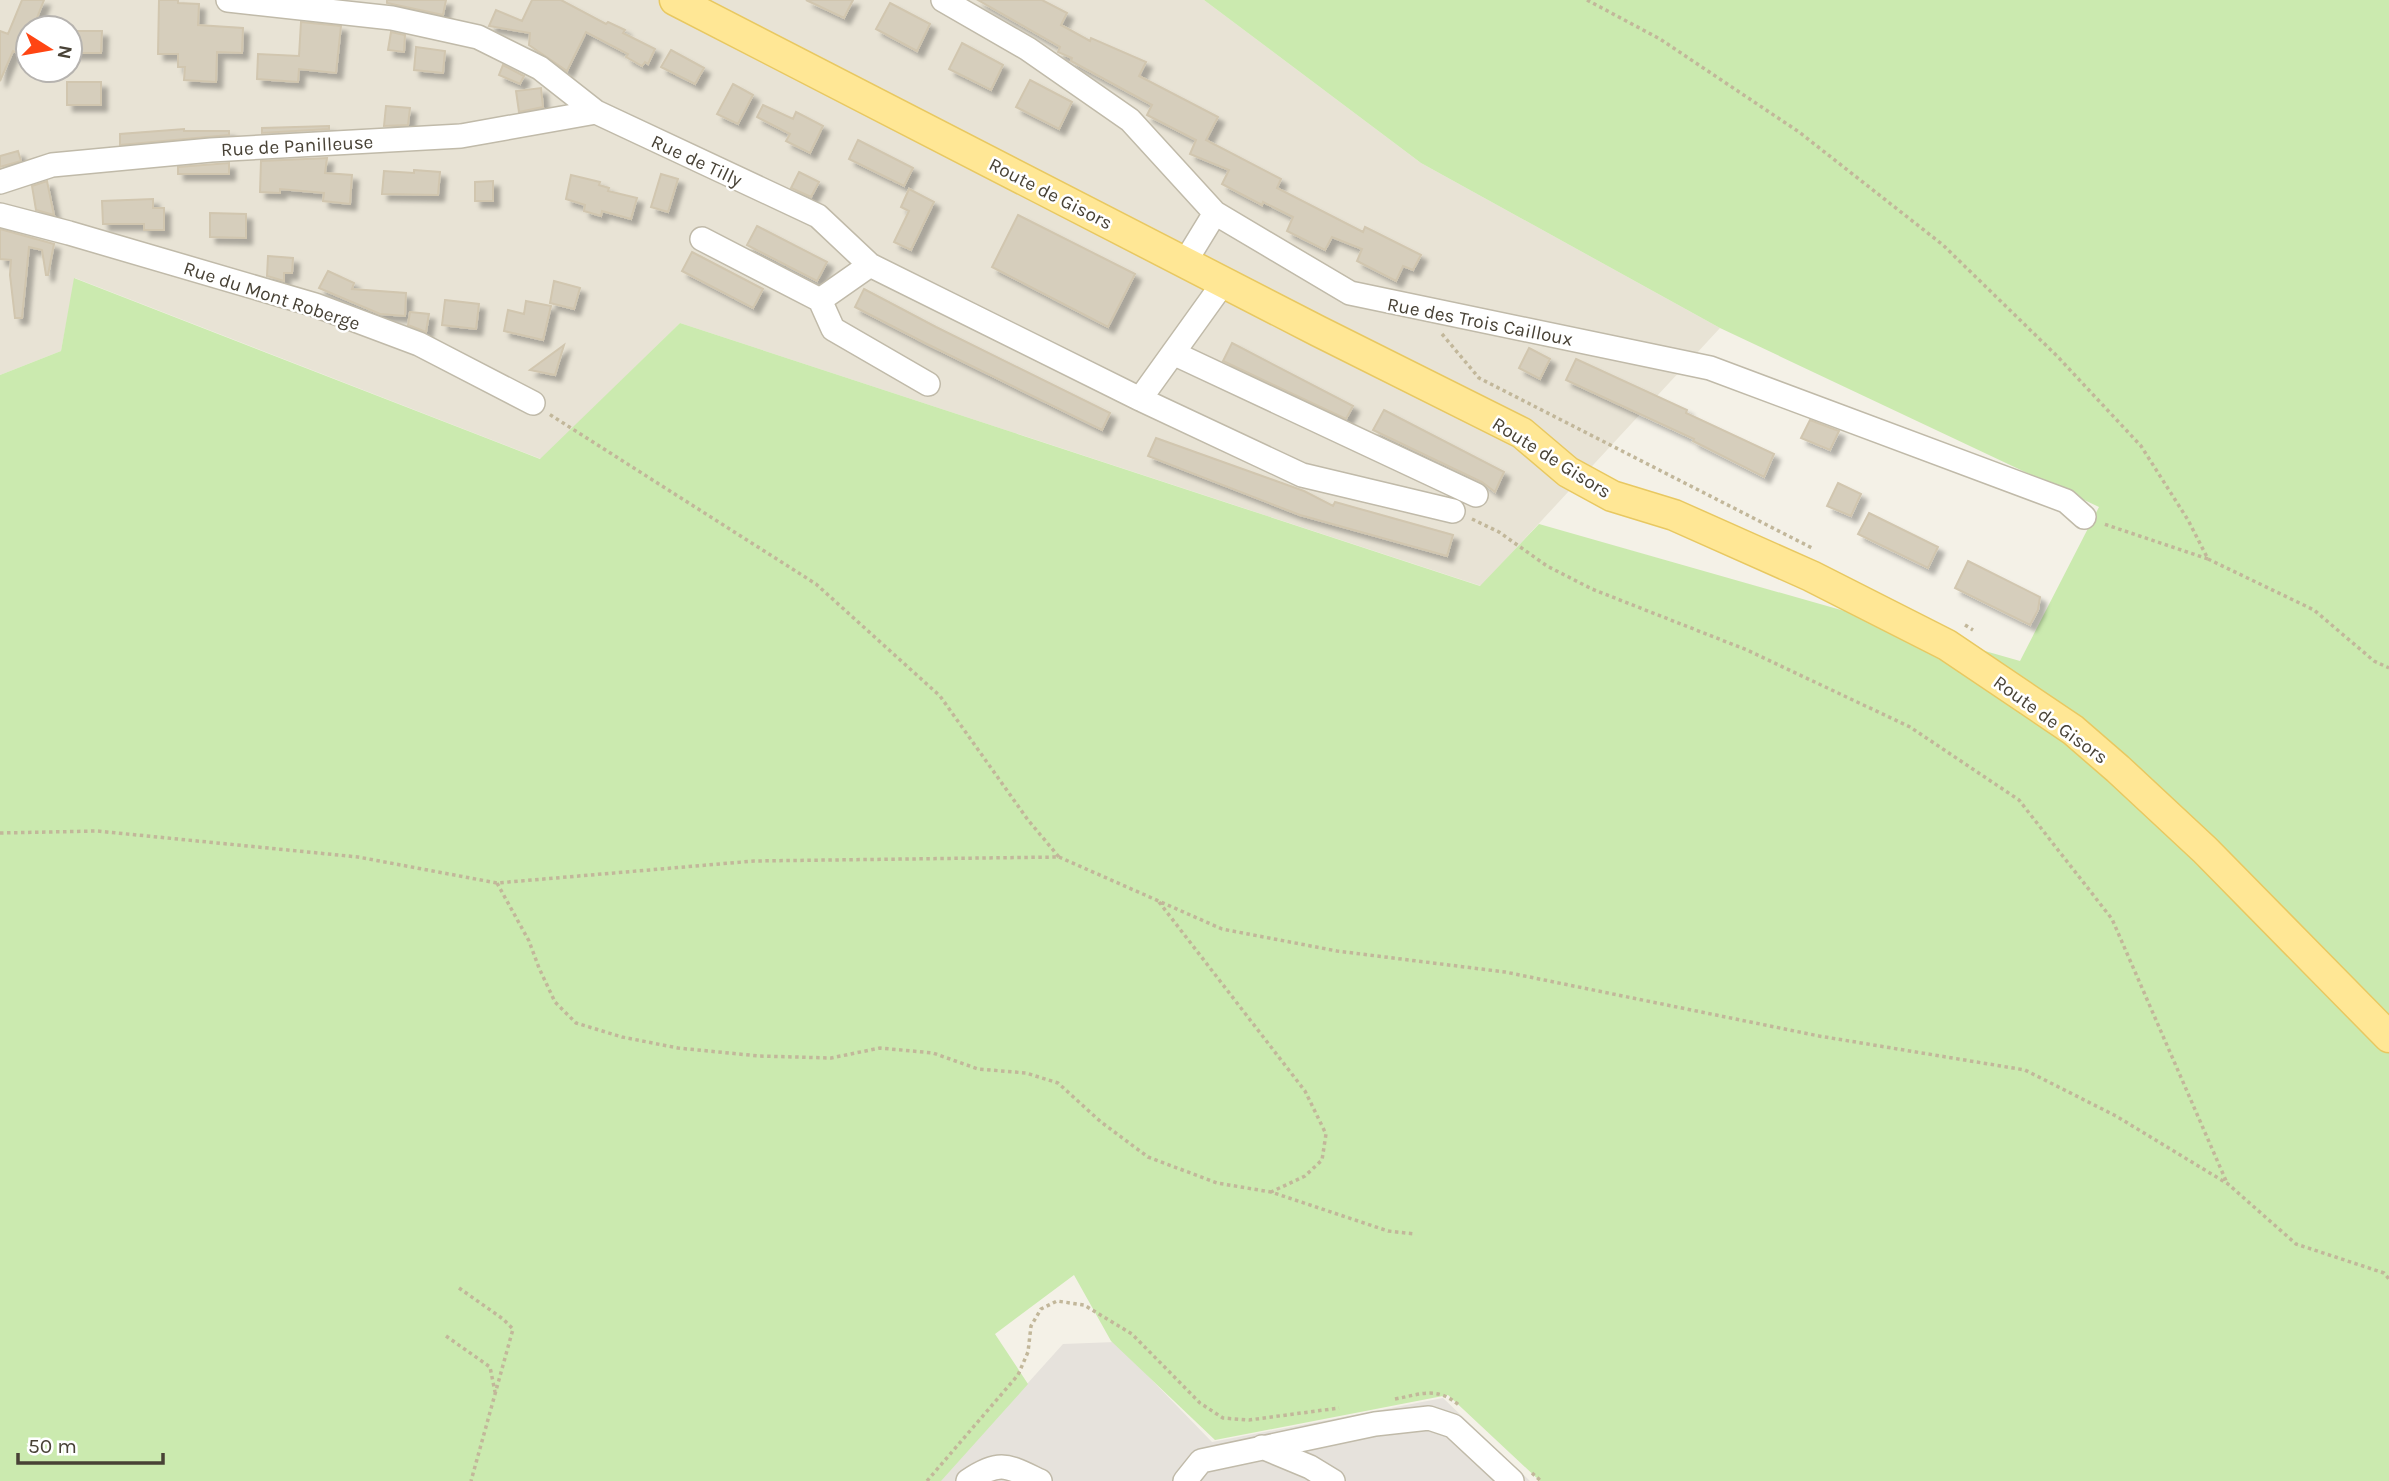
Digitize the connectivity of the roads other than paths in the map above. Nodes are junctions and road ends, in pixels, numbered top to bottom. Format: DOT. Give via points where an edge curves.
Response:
graph roads {
  1 [pos="228,0"];
  2 [pos="674,0"];
  3 [pos="943,0"];
  4 [pos="596,112"];
  5 [pos="0,182"];
  6 [pos="1215,213"];
  7 [pos="0,215"];
  8 [pos="702,239"];
  9 [pos="1185,262"];
  10 [pos="870,265"];
  11 [pos="1224,282"];
  12 [pos="820,300"];
  13 [pos="1173,353"];
  14 [pos="928,384"];
  15 [pos="1140,399"];
  16 [pos="533,403"];
  17 [pos="1476,495"];
  18 [pos="1453,511"];
  19 [pos="2084,517"];
  20 [pos="2389,1037"];
  21 [pos="1262,1447"];
  22 [pos="1521,1476"];
  23 [pos="968,1481"];
  24 [pos="1040,1481"];
  25 [pos="1185,1481"];
  26 [pos="1333,1481"];
  1 -- 4 [label="street, Rue de Tilly" via="392,18 478,37 540,68"];
  2 -- 9 [label="main road, Route de Gisors"];
  3 -- 6 [label="street, Rue des Trois Cailloux" via="1028,49 1130,120"];
  4 -- 5 [label="street, Rue de Panilleuse" via="461,136 212,150 52,165"];
  4 -- 10 [label="street, Rue de Tilly" via="818,216"];
  6 -- 9 [label="street"];
  6 -- 19 [label="street, Rue des Trois Cailloux" via="1350,293 1710,368 2066,501"];
  7 -- 16 [label="street, Rue du Mont Roberge" via="315,305 419,344"];
  8 -- 12 [label="street"];
  9 -- 11 [label="main road, Route de Gisors"];
  10 -- 12 [label="street"];
  10 -- 15 [label="street, Rue de Tilly"];
  11 -- 13 [label="street"];
  11 -- 20 [label="main road, Route de Gisors" via="1522,433 1568,472 1612,496 1674,515 1811,576 1947,645 2073,730 2119,769"];
  12 -- 14 [label="street" via="833,329"];
  13 -- 15 [label="street"];
  13 -- 17 [label="street"];
  15 -- 18 [label="street, Rue de Tilly" via="1302,475"];
  21 -- 22 [label="street" via="1430,1418 1453,1426"];
  21 -- 25 [label="street" via="1201,1461"];
  21 -- 26 [label="street"];
  23 -- 24 [label="street" via="984,1470 1007,1465"];
}
